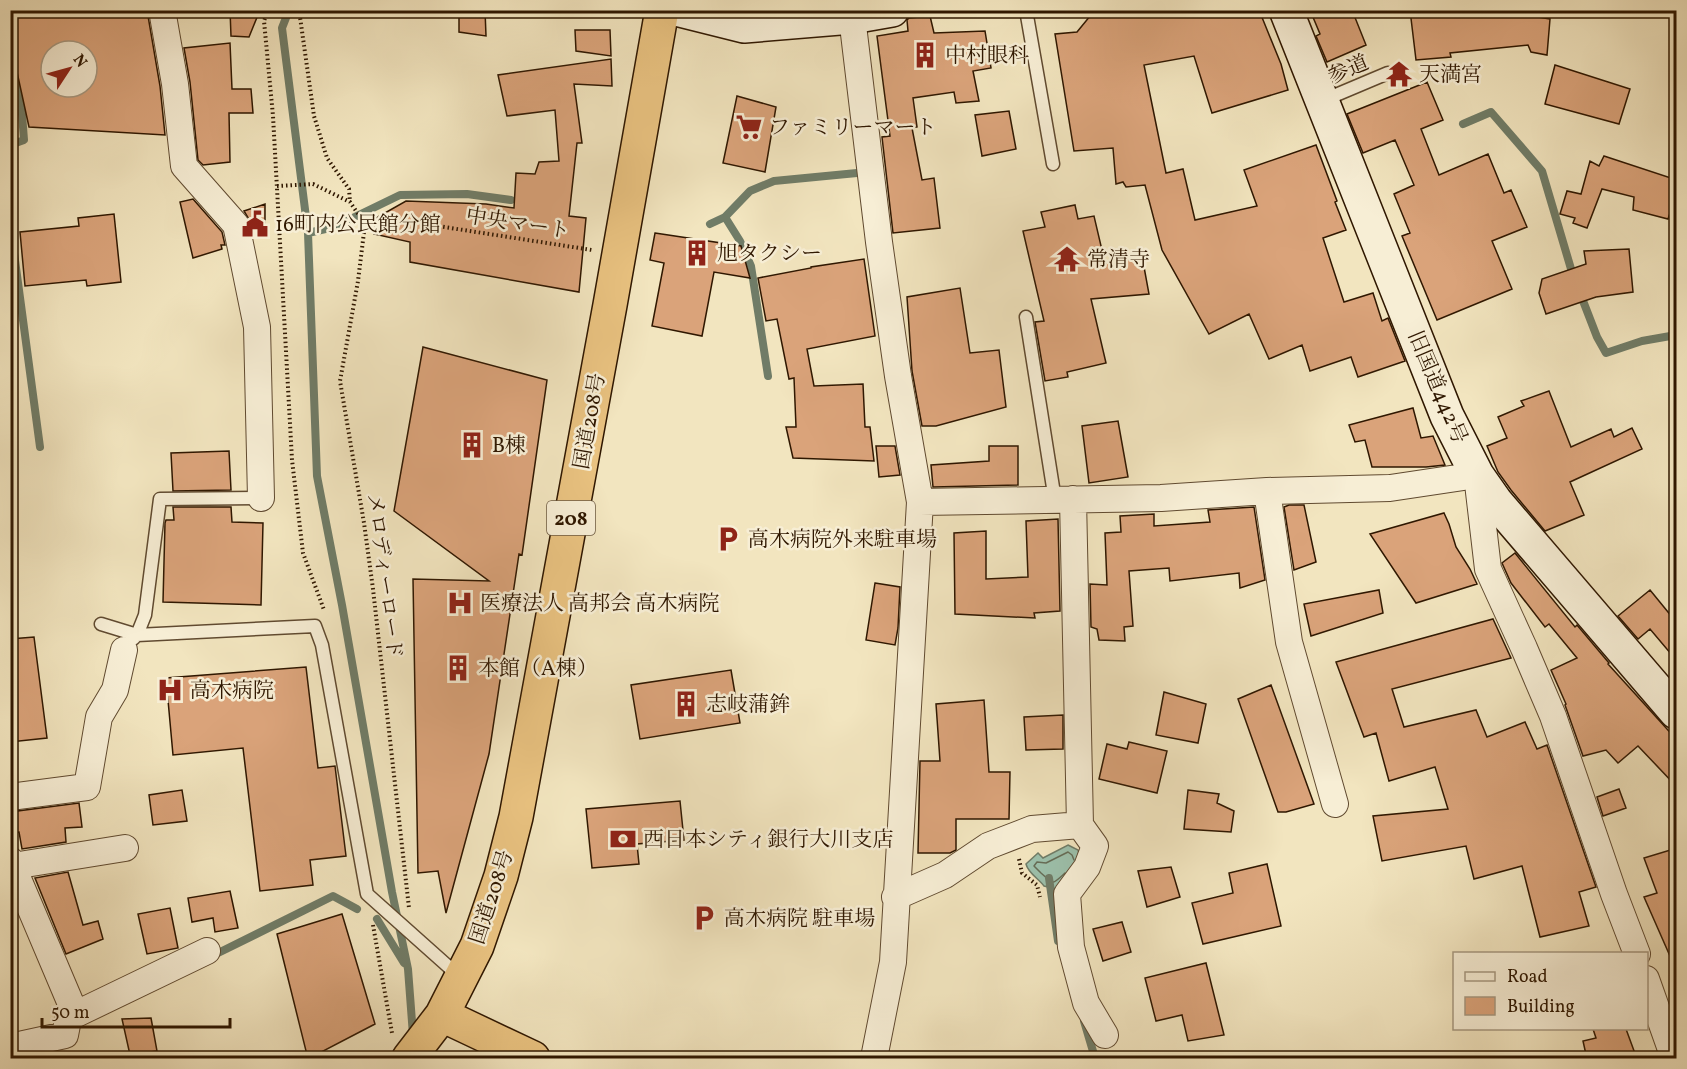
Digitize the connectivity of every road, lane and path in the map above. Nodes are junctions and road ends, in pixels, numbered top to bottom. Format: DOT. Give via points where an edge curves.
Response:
graph roads {
  1 [pos="162,10"];
  2 [pos="268,10"];
  3 [pos="303,10"];
  4 [pos="662,10"];
  5 [pos="680,10"];
  6 [pos="892,10"];
  7 [pos="1026,10"];
  8 [pos="1286,10"];
  9 [pos="852,16"];
  10 [pos="1388,73"];
  11 [pos="1323,100"];
  12 [pos="1053,164"];
  13 [pos="277,186"];
  14 [pos="350,202"];
  15 [pos="412,222"];
  16 [pos="619,254"];
  17 [pos="1026,317"];
  18 [pos="1477,475"];
  19 [pos="1267,491"];
  20 [pos="261,498"];
  21 [pos="1064,500"];
  22 [pos="920,502"];
  23 [pos="321,599"];
  24 [pos="101,624"];
  25 [pos="130,642"];
  26 [pos="1677,712"];
  27 [pos="10,797"];
  28 [pos="1335,804"];
  29 [pos="1080,825"];
  30 [pos="125,848"];
  31 [pos="12,863"];
  32 [pos="367,894"];
  33 [pos="896,897"];
  34 [pos="412,934"];
  35 [pos="207,951"];
  36 [pos="1636,952"];
  37 [pos="460,978"];
  38 [pos="1648,982"];
  39 [pos="68,1018"];
  40 [pos="438,1021"];
  41 [pos="1105,1035"];
  42 [pos="401,1046"];
  43 [pos="10,1047"];
  44 [pos="534,1059"];
  45 [pos="874,1059"];
  46 [pos="1674,1059"];
  1 -- 20 [label="street" via="176,84 184,166 236,225 257,327"];
  2 -- 13 [label="path" via="264,21"];
  3 -- 14 [label="path" via="300,17 314,116 327,158 349,189"];
  4 -- 16 [label="highway, 国道208号 / 208"];
  5 -- 9 [label="street" via="744,26"];
  6 -- 9 [label="street"];
  7 -- 12 [label="lane"];
  8 -- 11 [label="street, 旧国道442号"];
  9 -- 22 [label="street" via="880,254"];
  10 -- 11 [label="lane, 参道"];
  11 -- 18 [label="street, 旧国道442号" via="1447,416"];
  13 -- 14 [label="path" via="313,184"];
  13 -- 23 [label="path" via="293,470 303,553"];
  14 -- 34 [label="path, メロディーロード" via="365,224 340,381 373,588"];
  15 -- 16 [label="path, 中央マート"];
  16 -- 37 [label="highway, 国道208号 / 208" via="516,817 501,876 477,945"];
  17 -- 21 [label="lane"];
  18 -- 19 [label="street" via="1390,488"];
  18 -- 26 [label="street, 旧国道442号"];
  18 -- 36 [label="street" via="1488,569 1553,717"];
  19 -- 21 [label="street"];
  19 -- 28 [label="street" via="1289,642"];
  20 -- 25 [label="lane" via="160,499 145,615"];
  21 -- 22 [label="street"];
  21 -- 29 [label="street"];
  22 -- 33 [label="street"];
  24 -- 25 [label="lane"];
  25 -- 27 [label="street" via="115,690 99,717 87,787"];
  25 -- 32 [label="lane" via="315,626 322,645"];
  29 -- 33 [label="street" via="1032,829 988,846 945,875"];
  29 -- 41 [label="street" via="1095,846 1087,867 1066,894 1071,947 1086,1004"];
  30 -- 31 [label="street"];
  31 -- 39 [label="street" via="70,1004"];
  32 -- 34 [label="lane"];
  32 -- 42 [label="path"];
  33 -- 45 [label="street" via="893,962"];
  34 -- 37 [label="lane"];
  35 -- 39 [label="street"];
  37 -- 40 [label="highway, 国道208号 / 208"];
  38 -- 46 [label="street"];
  39 -- 43 [label="street" via="65,1035"];
  40 -- 42 [label="highway, 国道208号 / 208"];
  40 -- 44 [label="highway"];
}
